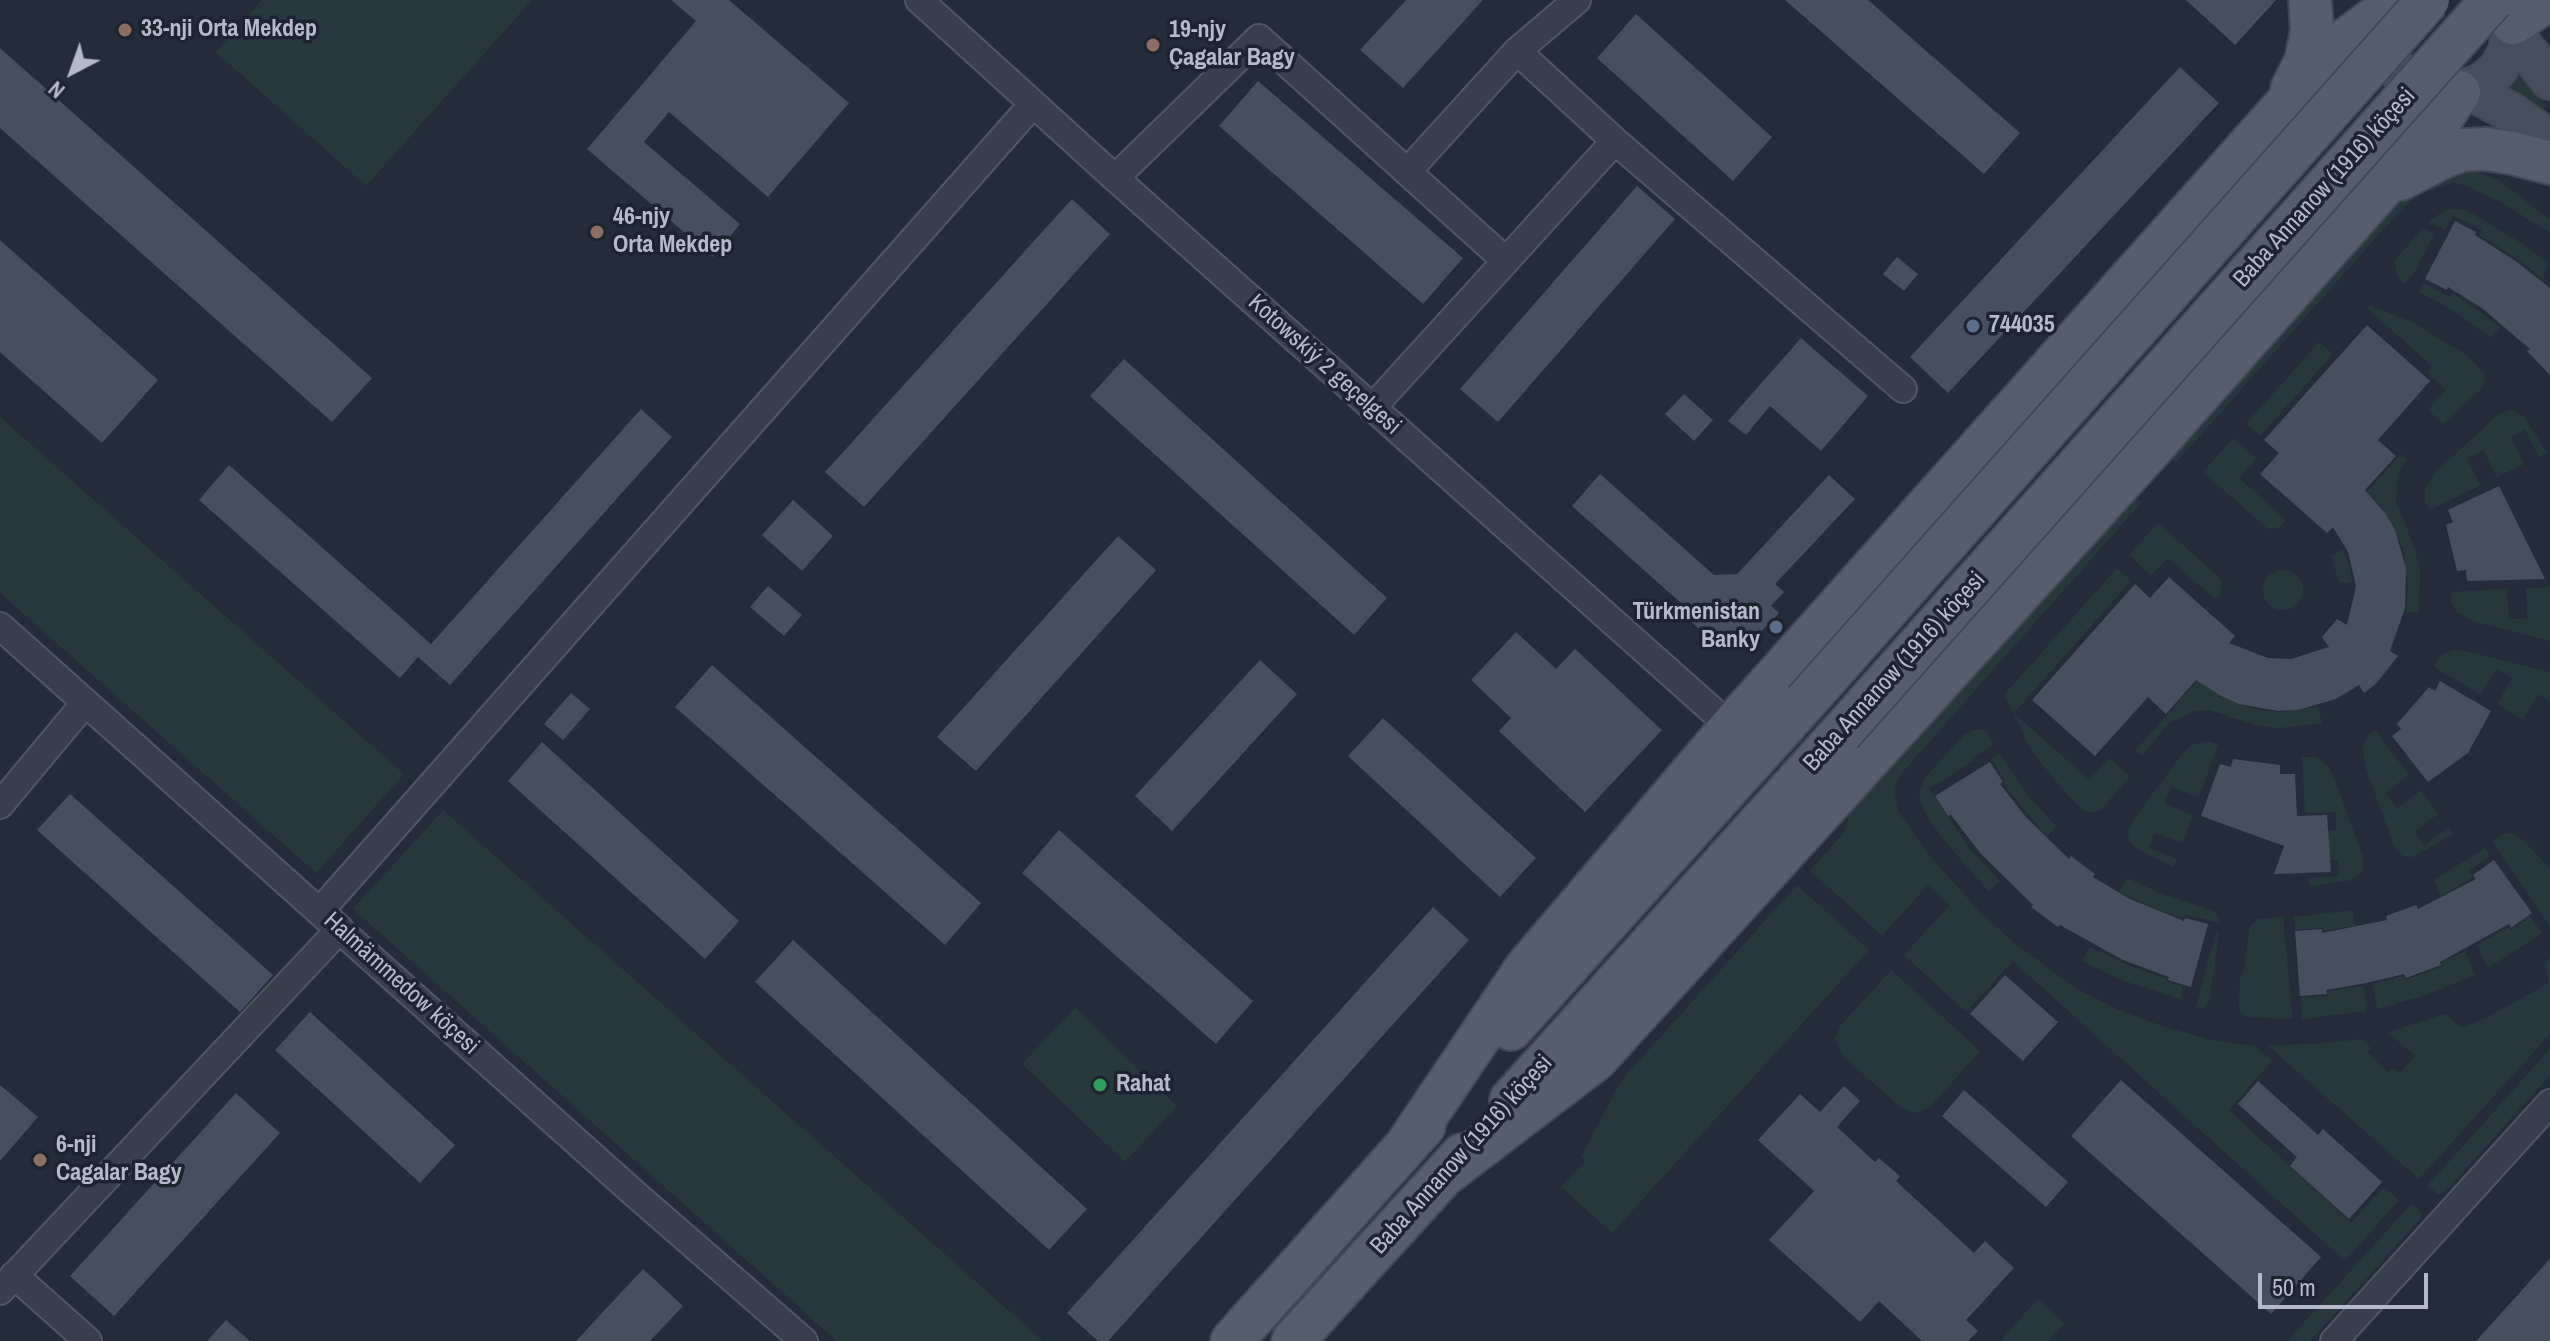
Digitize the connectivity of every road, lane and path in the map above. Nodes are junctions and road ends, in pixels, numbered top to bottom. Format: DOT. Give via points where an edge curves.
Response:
graph roads {
  1 [pos="919,0"];
  2 [pos="1577,0"];
  3 [pos="2310,0"];
  4 [pos="2428,0"];
  5 [pos="2548,0"];
  6 [pos="2383,4"];
  7 [pos="2506,14"];
  8 [pos="1517,51"];
  9 [pos="2550,80"];
  10 [pos="2464,91"];
  11 [pos="1033,104"];
  12 [pos="2280,111"];
  13 [pos="2550,140"];
  14 [pos="1615,141"];
  15 [pos="2550,163"];
  16 [pos="1407,172"];
  17 [pos="1115,178"];
  18 [pos="2374,199"];
  19 [pos="1506,261"];
  20 [pos="1903,389"];
  21 [pos="1372,408"];
  22 [pos="0,626"];
  23 [pos="85,703"];
  24 [pos="1731,727"];
  25 [pos="0,805"];
  26 [pos="320,911"];
  27 [pos="340,929"];
  28 [pos="2550,1103"];
  29 [pos="1406,1146"];
  30 [pos="1444,1175"];
  31 [pos="7,1283"];
  32 [pos="88,1341"];
  33 [pos="804,1341"];
  34 [pos="1232,1341"];
  35 [pos="1293,1341"];
  36 [pos="2334,1341"];
  1 -- 11 [label="street, Kotowskiý 2 geçelgesi"];
  2 -- 8 [label="street"];
  3 -- 12 [label="main road" via="2312,31 2306,61"];
  4 -- 29 [label="main road, Baba Annanow (1916) köçesi, bridge"];
  5 -- 7 [label="main road, Baba Annanow (1916) köçesi"];
  6 -- 10 [label="main road" via="2380,35 2400,73 2417,86 2438,92"];
  6 -- 12 [label="main road"];
  7 -- 9 [label="main road"];
  7 -- 10 [label="main road" via="2508,51 2499,68"];
  7 -- 30 [label="main road, Baba Annanow (1916) köçesi, bridge" via="1841,733"];
  8 -- 14 [label="street"];
  8 -- 16 [label="street"];
  10 -- 13 [label="main road" via="2512,113"];
  10 -- 18 [label="main road"];
  11 -- 17 [label="street, Kotowskiý 2 geçelgesi"];
  11 -- 26 [label="street"];
  12 -- 18 [label="main road" via="2325,102 2362,118 2381,153"];
  12 -- 24 [label="main road"];
  14 -- 19 [label="street"];
  14 -- 20 [label="street"];
  15 -- 18 [label="main road" via="2486,149 2462,150 2408,173"];
  16 -- 17 [label="street" via="1259,38"];
  16 -- 19 [label="street"];
  17 -- 21 [label="street, Kotowskiý 2 geçelgesi"];
  18 -- 30 [label="main road" via="1595,1060"];
  19 -- 21 [label="street"];
  21 -- 24 [label="street, Kotowskiý 2 geçelgesi"];
  22 -- 23 [label="street, Halmämmedow köçesi"];
  23 -- 25 [label="street"];
  23 -- 26 [label="street, Halmämmedow köçesi"];
  23 -- 27 [label="street"];
  24 -- 29 [label="main road" via="1526,968"];
  26 -- 27 [label="street, Halmämmedow köçesi"];
  27 -- 31 [label="street"];
  27 -- 33 [label="street, Halmämmedow köçesi"];
  28 -- 36 [label="street"];
  29 -- 34 [label="main road, Baba Annanow (1916) köçesi"];
  30 -- 35 [label="main road, Baba Annanow (1916) köçesi"];
  31 -- 32 [label="street"];
}
